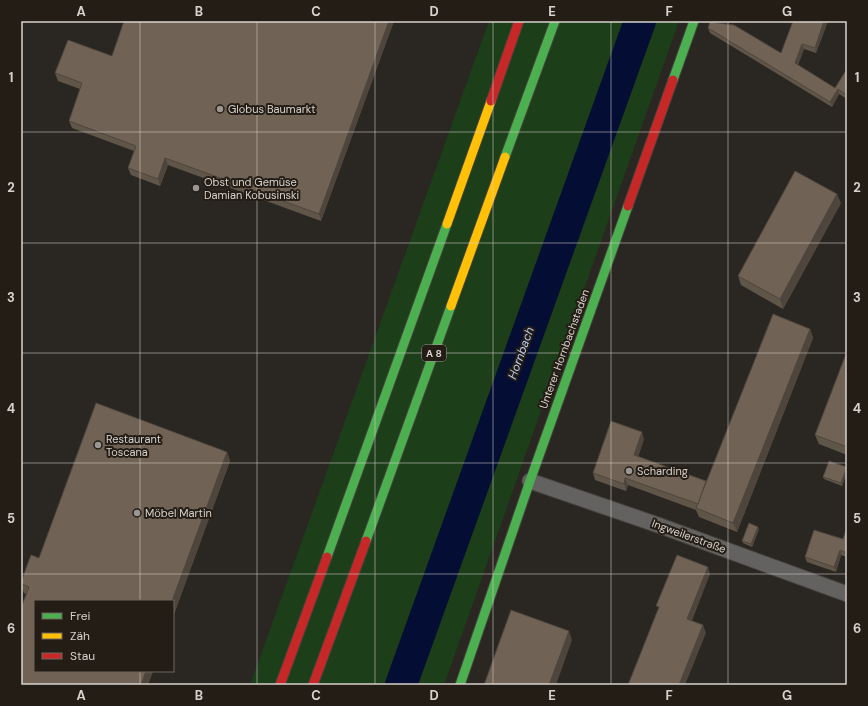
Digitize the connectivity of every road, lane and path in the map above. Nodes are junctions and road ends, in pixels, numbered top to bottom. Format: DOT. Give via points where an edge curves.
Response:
graph roads {
  1 [pos="519,21"];
  2 [pos="555,21"];
  3 [pos="694,21"];
  4 [pos="530,481"];
  5 [pos="847,594"];
  6 [pos="280,685"];
  7 [pos="313,685"];
  8 [pos="460,685"];
  1 -- 6 [label="main road"];
  2 -- 7 [label="main road, A 8"];
  3 -- 4 [label="main road, Unterer Hornbachstaden"];
  4 -- 5 [label="street, Ingweilerstraße"];
  4 -- 8 [label="main road, Unterer Hornbachstaden"];
}
